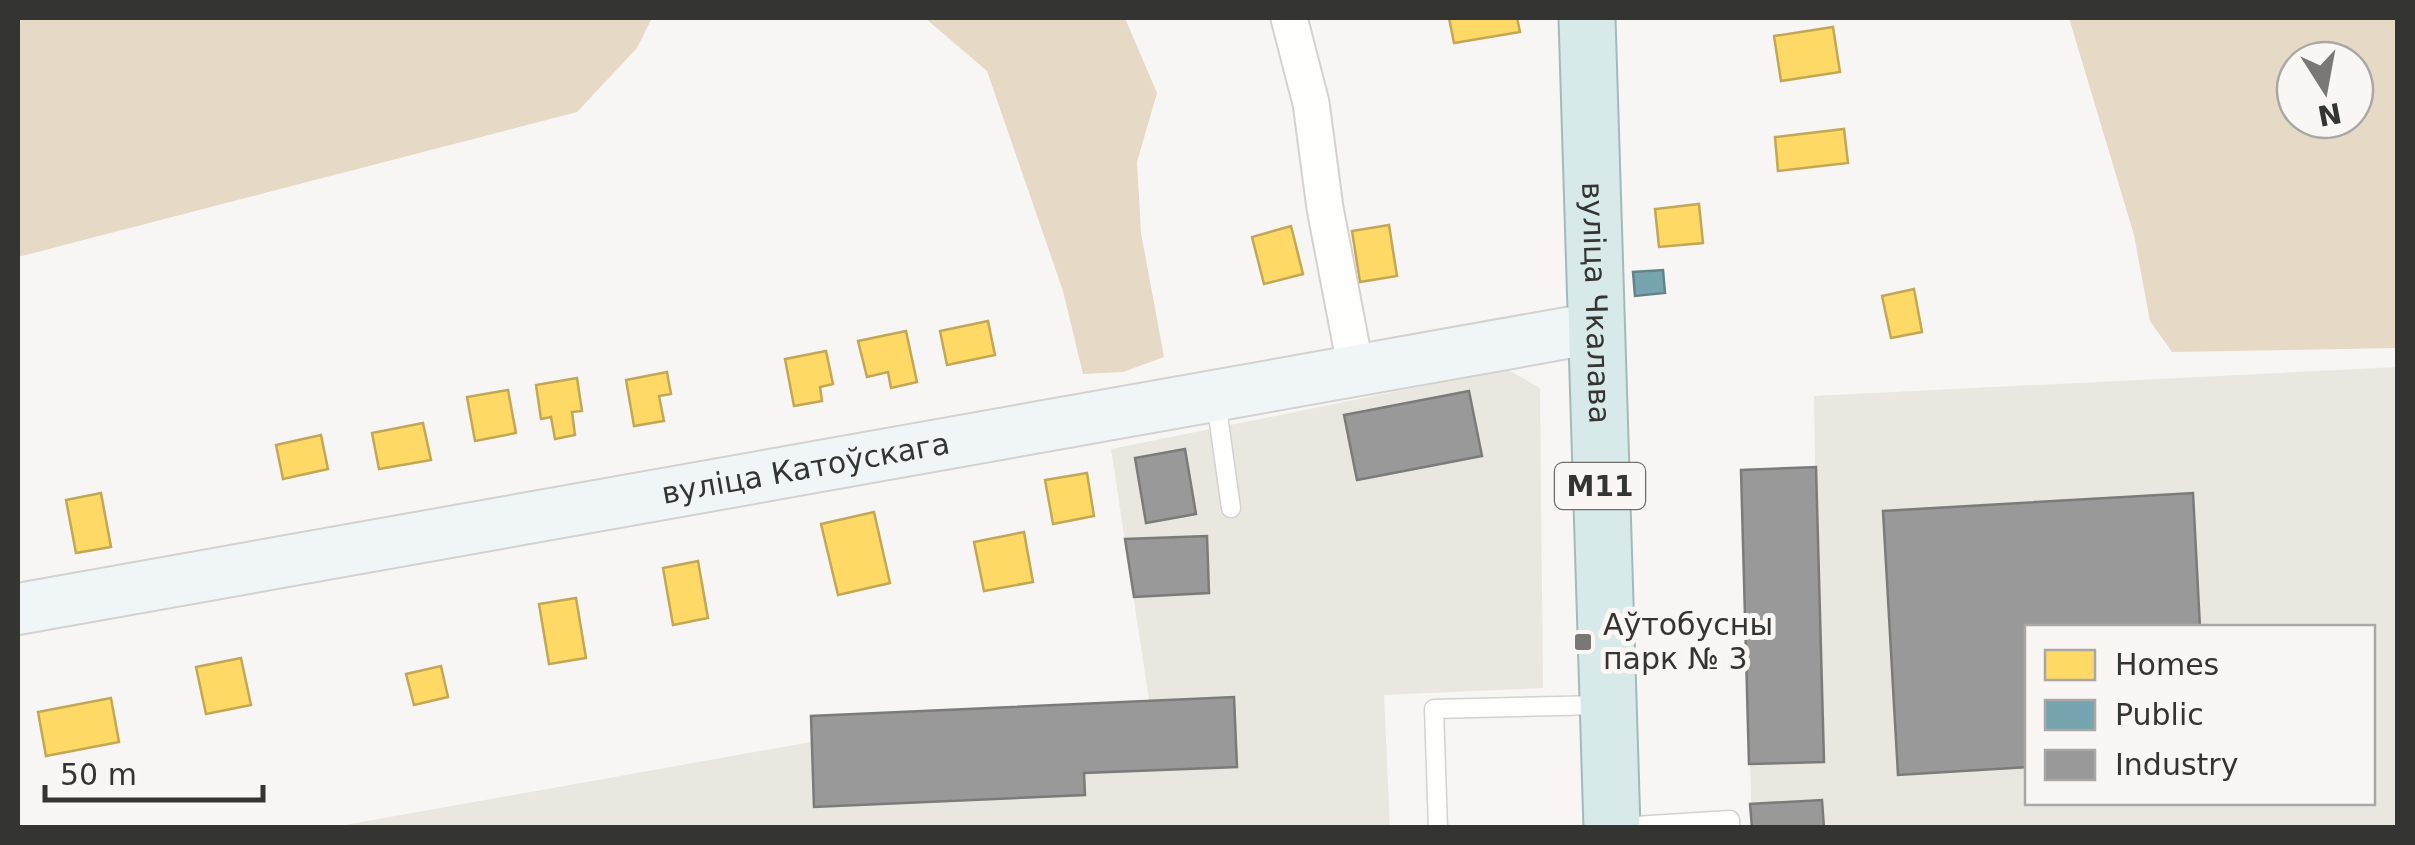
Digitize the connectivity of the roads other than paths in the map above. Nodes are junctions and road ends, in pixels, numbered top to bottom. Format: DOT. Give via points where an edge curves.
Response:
graph roads {
  1 [pos="1290,18"];
  2 [pos="1586,18"];
  3 [pos="1595,328"];
  4 [pos="1356,370"];
  5 [pos="1216,395"];
  6 [pos="1231,508"];
  7 [pos="18,609"];
  8 [pos="1608,705"];
  9 [pos="1438,828"];
  10 [pos="1613,828"];
  11 [pos="1730,828"];
  1 -- 4 [label="street"];
  2 -- 3 [label="highway, вуліца Чкалава / М11"];
  3 -- 4 [label="main road, вуліца Катоўскага"];
  3 -- 8 [label="highway, вуліца Чкалава / М11"];
  4 -- 5 [label="main road, вуліца Катоўскага"];
  5 -- 6 [label="lane"];
  5 -- 7 [label="main road, вуліца Катоўскага"];
  8 -- 9 [label="lane" via="1434,709"];
  8 -- 10 [label="highway, вуліца Чкалава / М11"];
  10 -- 11 [label="lane" via="1730,820"];
}
